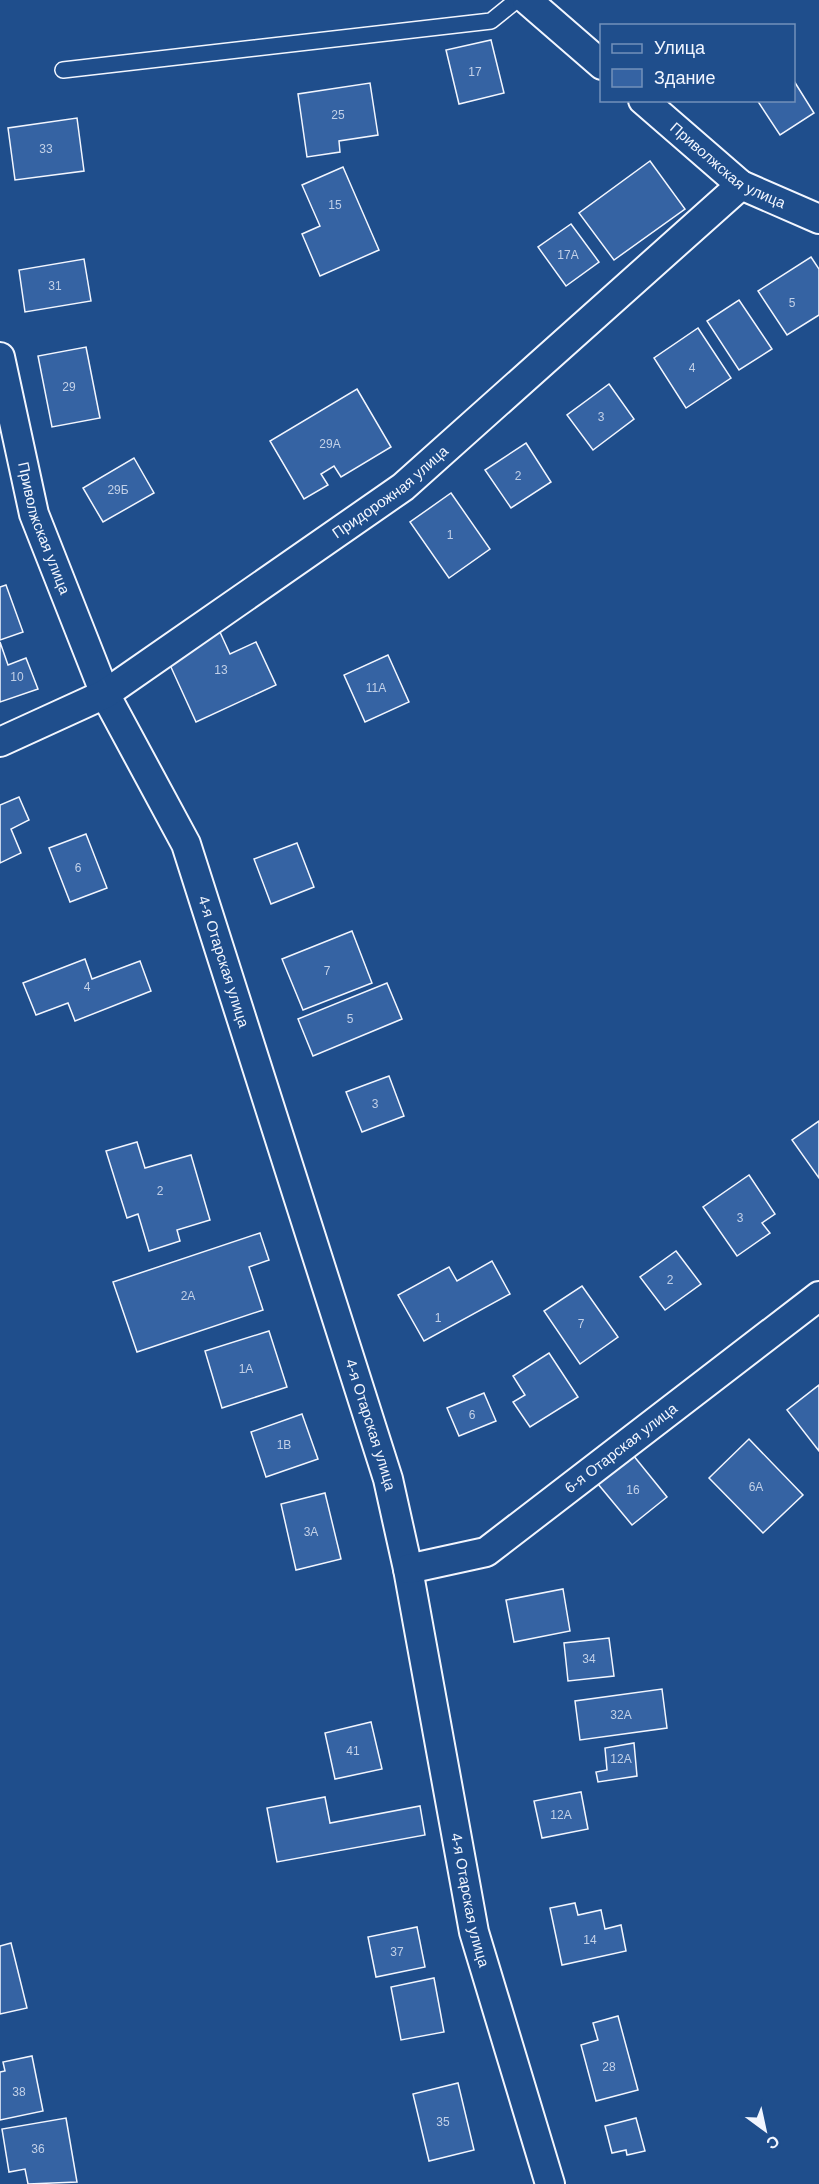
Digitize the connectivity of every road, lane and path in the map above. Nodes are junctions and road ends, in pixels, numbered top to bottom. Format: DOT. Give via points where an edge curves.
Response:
graph roads {
  1 [pos="517,0"];
  2 [pos="527,0"];
  3 [pos="600,62"];
  4 [pos="63,70"];
  5 [pos="645,102"];
  6 [pos="741,185"];
  7 [pos="819,219"];
  8 [pos="0,357"];
  9 [pos="105,694"];
  10 [pos="0,742"];
  11 [pos="819,1296"];
  12 [pos="408,1569"];
  13 [pos="550,2184"];
  1 -- 4 [label="lane" via="491,21"];
  2 -- 3 [label="street"];
  5 -- 6 [label="street, Приволжская улица"];
  6 -- 7 [label="street, Приволжская улица"];
  6 -- 9 [label="street, Придорожная улица" via="403,487"];
  8 -- 9 [label="street, Приволжская улица" via="34,514"];
  9 -- 10 [label="street, Придорожная улица"];
  9 -- 12 [label="street, 4-я Отарская улица" via="186,844 388,1479"];
  11 -- 12 [label="street, 6-я Отарская улица" via="486,1552"];
  12 -- 13 [label="street, 4-я Отарская улица" via="474,1932"];
}
